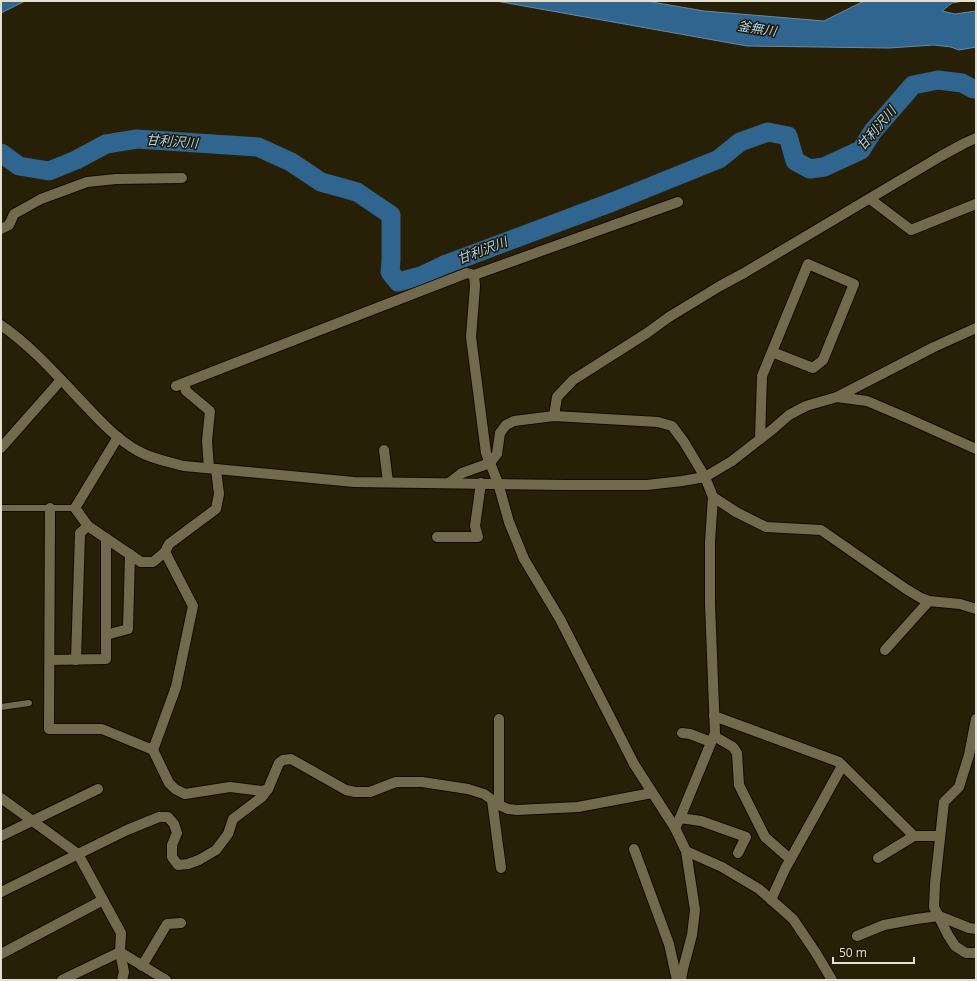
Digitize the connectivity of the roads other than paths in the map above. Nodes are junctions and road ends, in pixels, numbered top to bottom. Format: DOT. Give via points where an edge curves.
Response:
graph roads {
  1 [pos="976,138"];
  2 [pos="182,178"];
  3 [pos="870,199"];
  4 [pos="678,202"];
  5 [pos="976,204"];
  6 [pos="1,229"];
  7 [pos="474,275"];
  8 [pos="1,325"];
  9 [pos="976,328"];
  10 [pos="772,352"];
  11 [pos="61,380"];
  12 [pos="838,397"];
  13 [pos="554,416"];
  14 [pos="118,437"];
  15 [pos="760,439"];
  16 [pos="1,448"];
  17 [pos="976,449"];
  18 [pos="384,450"];
  19 [pos="490,462"];
  20 [pos="212,469"];
  21 [pos="705,476"];
  22 [pos="388,482"];
  23 [pos="449,483"];
  24 [pos="481,483"];
  25 [pos="498,483"];
  26 [pos="713,497"];
  27 [pos="1,508"];
  28 [pos="50,508"];
  29 [pos="75,508"];
  30 [pos="88,526"];
  31 [pos="438,537"];
  32 [pos="106,538"];
  33 [pos="165,552"];
  34 [pos="130,554"];
  35 [pos="930,600"];
  36 [pos="976,609"];
  37 [pos="106,635"];
  38 [pos="885,650"];
  39 [pos="50,660"];
  40 [pos="76,660"];
  41 [pos="29,703"];
  42 [pos="1,706"];
  43 [pos="714,716"];
  44 [pos="499,719"];
  45 [pos="976,719"];
  46 [pos="682,733"];
  47 [pos="713,739"];
  48 [pos="153,750"];
  49 [pos="972,758"];
  50 [pos="842,766"];
  51 [pos="98,788"];
  52 [pos="268,789"];
  53 [pos="652,793"];
  54 [pos="1,798"];
  55 [pos="495,803"];
  56 [pos="680,818"];
  57 [pos="32,820"];
  58 [pos="675,828"];
  59 [pos="1,836"];
  60 [pos="914,836"];
  61 [pos="940,836"];
  62 [pos="634,849"];
  63 [pos="686,851"];
  64 [pos="738,853"];
  65 [pos="78,854"];
  66 [pos="878,858"];
  67 [pos="790,859"];
  68 [pos="501,868"];
  69 [pos="1,892"];
  70 [pos="103,900"];
  71 [pos="771,900"];
  72 [pos="939,916"];
  73 [pos="180,923"];
  74 [pos="976,929"];
  75 [pos="857,936"];
  76 [pos="120,952"];
  77 [pos="976,953"];
  78 [pos="1,954"];
  79 [pos="142,966"];
  80 [pos="62,980"];
  81 [pos="122,980"];
  82 [pos="166,980"];
  83 [pos="677,980"];
  84 [pos="681,980"];
  85 [pos="832,980"];
  1 -- 3 [label="street"];
  2 -- 6 [label="street" via="116,178 87,182 41,199 14,214 9,225"];
  3 -- 5 [label="street" via="911,230"];
  3 -- 13 [label="street" via="720,286 573,380 557,397"];
  4 -- 7 [label="street"];
  7 -- 19 [label="street" via="471,337 486,452"];
  7 -- 20 [label="street" via="467,273 180,385 210,411 206,441"];
  8 -- 11 [label="street" via="31,349"];
  9 -- 12 [label="street"];
  10 -- 10 [label="street" via="808,264 854,284 823,360 813,368"];
  10 -- 15 [label="street" via="762,376"];
  11 -- 14 [label="street"];
  11 -- 16 [label="street"];
  12 -- 15 [label="street" via="800,409"];
  12 -- 17 [label="street" via="867,401"];
  13 -- 19 [label="street" via="514,421 506,425 500,433 497,454"];
  13 -- 21 [label="street" via="658,422 672,426"];
  14 -- 20 [label="street" via="138,451 159,459 184,466"];
  14 -- 29 [label="street"];
  15 -- 21 [label="street" via="732,461"];
  18 -- 22 [label="street"];
  19 -- 23 [label="street" via="462,473"];
  19 -- 25 [label="street"];
  20 -- 22 [label="street" via="354,482"];
  20 -- 33 [label="street" via="219,494 216,509 169,544"];
  21 -- 25 [label="street" via="647,485"];
  21 -- 26 [label="street"];
  22 -- 23 [label="street"];
  23 -- 24 [label="street"];
  24 -- 25 [label="street"];
  24 -- 31 [label="street" via="475,526 478,537"];
  25 -- 53 [label="street" via="509,522 524,559 560,619 634,764"];
  26 -- 35 [label="street" via="766,527 821,530 906,589"];
  26 -- 43 [label="street" via="710,604"];
  27 -- 28 [label="lane"];
  28 -- 29 [label="lane"];
  28 -- 39 [label="street"];
  29 -- 30 [label="street"];
  30 -- 32 [label="street"];
  30 -- 40 [label="street" via="80,533"];
  32 -- 34 [label="street"];
  32 -- 37 [label="street"];
  33 -- 34 [label="street" via="153,562 141,562"];
  33 -- 48 [label="street" via="193,606 176,687"];
  34 -- 37 [label="street" via="128,629"];
  35 -- 36 [label="street"];
  35 -- 38 [label="street"];
  37 -- 40 [label="street" via="106,659"];
  39 -- 40 [label="street"];
  39 -- 48 [label="street" via="49,729 102,729"];
  41 -- 42 [label="lane"];
  43 -- 47 [label="street"];
  43 -- 50 [label="street" via="838,762"];
  44 -- 55 [label="street"];
  45 -- 49 [label="street"];
  46 -- 47 [label="street"];
  47 -- 56 [label="street"];
  47 -- 67 [label="street" via="733,747 737,753 739,786 766,837"];
  48 -- 52 [label="street" via="170,783 185,794 230,787 262,791"];
  49 -- 61 [label="street" via="959,787 944,802"];
  50 -- 60 [label="street"];
  50 -- 67 [label="street"];
  51 -- 57 [label="street"];
  52 -- 55 [label="street" via="278,763 291,759 346,790 370,792 396,782 422,782 468,789 484,794"];
  52 -- 65 [label="street" via="262,797 233,819 228,834 216,850 188,864 178,865 172,857 172,845 177,833 168,817 160,817 127,830"];
  53 -- 55 [label="street" via="578,808 518,810"];
  53 -- 58 [label="street"];
  54 -- 57 [label="street"];
  55 -- 68 [label="street"];
  56 -- 58 [label="street"];
  56 -- 64 [label="street" via="701,821 746,837"];
  57 -- 59 [label="street"];
  57 -- 65 [label="street"];
  58 -- 63 [label="street"];
  60 -- 61 [label="street"];
  60 -- 66 [label="street"];
  61 -- 72 [label="street" via="934,907"];
  62 -- 83 [label="street" via="669,944"];
  63 -- 71 [label="street" via="722,867 759,889"];
  63 -- 84 [label="street" via="695,910"];
  65 -- 69 [label="street"];
  65 -- 70 [label="street"];
  67 -- 71 [label="street"];
  70 -- 76 [label="street" via="121,933"];
  70 -- 78 [label="street"];
  71 -- 85 [label="street" via="793,919"];
  72 -- 74 [label="street"];
  72 -- 75 [label="street" via="884,925"];
  72 -- 77 [label="street" via="956,946 966,953"];
  73 -- 79 [label="street" via="167,924"];
  76 -- 79 [label="street"];
  76 -- 80 [label="street"];
  76 -- 81 [label="street" via="124,972"];
  79 -- 82 [label="street"];
}
